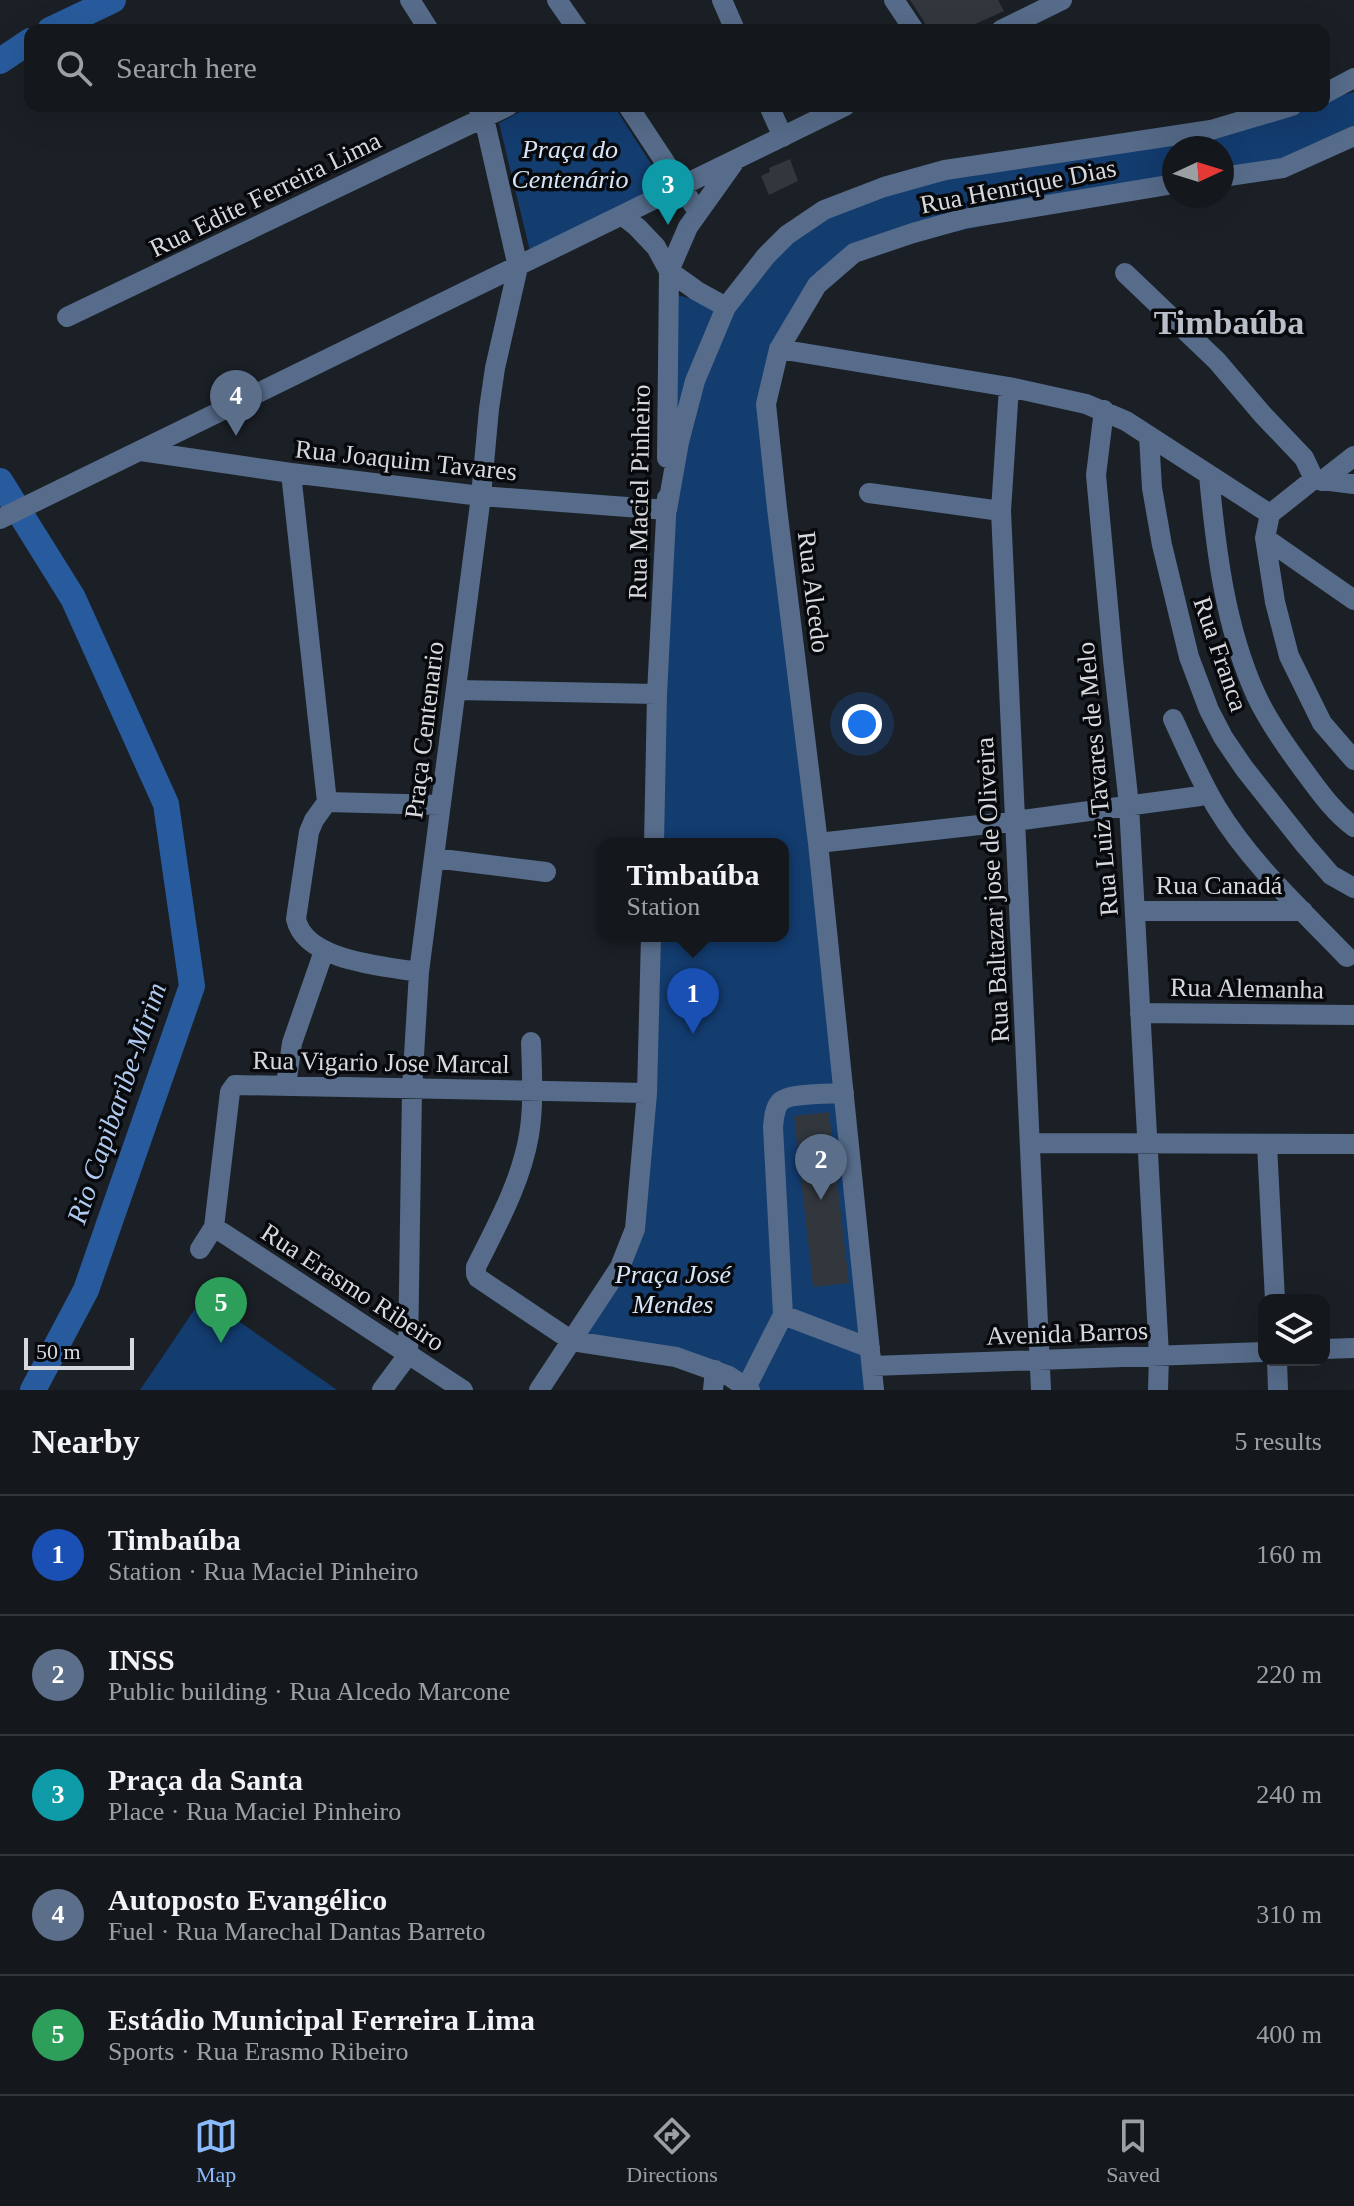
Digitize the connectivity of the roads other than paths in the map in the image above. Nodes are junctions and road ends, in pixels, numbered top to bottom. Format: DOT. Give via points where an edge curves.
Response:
graph roads {
  1 [pos="410,0"];
  2 [pos="557,0"];
  3 [pos="722,0"];
  4 [pos="894,0"];
  5 [pos="1062,0"];
  6 [pos="425,24"];
  7 [pos="574,24"];
  8 [pos="732,24"];
  9 [pos="910,24"];
  10 [pos="1013,24"];
  11 [pos="1354,78"];
  12 [pos="1330,91"];
  13 [pos="480,112"];
  14 [pos="632,112"];
  15 [pos="772,112"];
  16 [pos="833,112"];
  17 [pos="1272,112"];
  18 [pos="1196,136"];
  19 [pos="1354,136"];
  20 [pos="783,137"];
  21 [pos="1162,144"];
  22 [pos="735,161"];
  23 [pos="1234,175"];
  24 [pos="1162,186"];
  25 [pos="680,187"];
  26 [pos="698,212"];
  27 [pos="623,216"];
  28 [pos="518,267"];
  29 [pos="669,271"];
  30 [pos="1125,273"];
  31 [pos="726,307"];
  32 [pos="67,317"];
  33 [pos="779,349"];
  34 [pos="1009,387"];
  35 [pos="1104,410"];
  36 [pos="1149,436"];
  37 [pos="141,451"];
  38 [pos="1354,456"];
  39 [pos="291,473"];
  40 [pos="1209,476"];
  41 [pos="1318,480"];
  42 [pos="1354,484"];
  43 [pos="869,493"];
  44 [pos="481,496"];
  45 [pos="667,510"];
  46 [pos="1001,511"];
  47 [pos="1270,514"];
  48 [pos="0,519"];
  49 [pos="1265,538"];
  50 [pos="1354,600"];
  51 [pos="456,690"];
  52 [pos="657,694"];
  53 [pos="1173,719"];
  54 [pos="1354,760"];
  55 [pos="1200,796"];
  56 [pos="327,802"];
  57 [pos="441,805"];
  58 [pos="1129,805"];
  59 [pos="1015,821"];
  60 [pos="1354,827"];
  61 [pos="654,838"];
  62 [pos="818,843"];
  63 [pos="434,858"];
  64 [pos="546,872"];
  65 [pos="1354,888"];
  66 [pos="1135,911"];
  67 [pos="1303,911"];
  68 [pos="651,942"];
  69 [pos="324,951"];
  70 [pos="1347,957"];
  71 [pos="419,972"];
  72 [pos="1140,1013"];
  73 [pos="1354,1015"];
  74 [pos="531,1042"];
  75 [pos="286,1085"];
  76 [pos="412,1089"];
  77 [pos="533,1091"];
  78 [pos="647,1093"];
  79 [pos="844,1093"];
  80 [pos="1030,1143"];
  81 [pos="1147,1144"];
  82 [pos="1354,1144"];
  83 [pos="1267,1145"];
  84 [pos="214,1227"];
  85 [pos="200,1249"];
  86 [pos="1275,1294"];
  87 [pos="783,1315"];
  88 [pos="572,1341"];
  89 [pos="1354,1348"];
  90 [pos="1330,1349"];
  91 [pos="1258,1352"];
  92 [pos="408,1355"];
  93 [pos="1159,1355"];
  94 [pos="871,1357"];
  95 [pos="1039,1360"];
  96 [pos="1277,1366"];
  97 [pos="714,1380"];
  98 [pos="388,1388"];
  99 [pos="749,1388"];
  100 [pos="463,1390"];
  101 [pos="539,1390"];
  102 [pos="874,1390"];
  103 [pos="1041,1390"];
  104 [pos="1158,1390"];
  105 [pos="1278,1390"];
  1 -- 6 [label="street"];
  2 -- 7 [label="street"];
  3 -- 8 [label="street"];
  4 -- 9 [label="street"];
  5 -- 10 [label="street"];
  11 -- 12 [label="street"];
  13 -- 28 [label="street, Praça Centenario"];
  13 -- 32 [label="street, Rua Edite Ferreira Lima"];
  14 -- 25 [label="street"];
  15 -- 20 [label="street"];
  16 -- 20 [label="street"];
  17 -- 18 [label="street"];
  19 -- 23 [label="street" via="1283,168"];
  20 -- 22 [label="street"];
  21 -- 31 [label="street" via="945,170 884,187 824,210 787,235"];
  22 -- 25 [label="street"];
  22 -- 26 [label="street, Rua Maciel Pinheiro"];
  24 -- 33 [label="street, Rua Henrique Dias" via="963,219 854,253 817,285"];
  25 -- 26 [label="street"];
  25 -- 27 [label="street"];
  26 -- 29 [label="street, Rua Maciel Pinheiro"];
  27 -- 28 [label="street"];
  27 -- 29 [label="street" via="656,247"];
  28 -- 37 [label="street"];
  28 -- 44 [label="street, Praça Centenario" via="495,368"];
  29 -- 31 [label="street"];
  29 -- 45 [label="street, Rua Maciel Pinheiro"];
  30 -- 41 [label="street" via="1217,361"];
  31 -- 45 [label="street" via="685,415"];
  33 -- 34 [label="street"];
  33 -- 62 [label="street, Rua Alcedo" via="766,404"];
  34 -- 35 [label="street"];
  34 -- 46 [label="street, Rua Baltazar jose de Oliveira"];
  35 -- 36 [label="street"];
  35 -- 58 [label="street, Rua Luiz Tavares de Melo" via="1096,475"];
  36 -- 40 [label="street"];
  36 -- 65 [label="street, Rua Franca" via="1162,545 1189,657 1209,710 1244,768 1305,845 1331,875"];
  37 -- 39 [label="street, Rua Joaquim Tavares"];
  37 -- 48 [label="street"];
  38 -- 41 [label="street"];
  39 -- 44 [label="street, Rua Joaquim Tavares"];
  39 -- 56 [label="street"];
  40 -- 47 [label="street"];
  40 -- 60 [label="street" via="1227,607 1256,695 1318,790"];
  41 -- 42 [label="street"];
  41 -- 47 [label="street"];
  43 -- 46 [label="street"];
  44 -- 45 [label="street, Rua Joaquim Tavares"];
  44 -- 51 [label="street, Praça Centenario"];
  45 -- 52 [label="street, Rua Maciel Pinheiro"];
  46 -- 59 [label="street, Rua Baltazar jose de Oliveira"];
  47 -- 49 [label="street"];
  49 -- 50 [label="street"];
  49 -- 54 [label="street" via="1289,656 1322,723"];
  51 -- 52 [label="street"];
  51 -- 57 [label="street, Praça Centenario"];
  52 -- 61 [label="street, Rua Maciel Pinheiro"];
  53 -- 67 [label="street" via="1224,819"];
  55 -- 58 [label="street"];
  56 -- 57 [label="street"];
  56 -- 69 [label="street" via="309,832 296,919 305,937"];
  57 -- 63 [label="street, Praça Centenario"];
  58 -- 59 [label="street"];
  58 -- 66 [label="street, Rua Luiz Tavares de Melo"];
  59 -- 62 [label="street"];
  59 -- 80 [label="street, Rua Baltazar jose de Oliveira"];
  62 -- 79 [label="street, Rua Alcedo"];
  63 -- 64 [label="street"];
  63 -- 71 [label="street, Praça Centenario"];
  66 -- 67 [label="street, Rua Canadá"];
  66 -- 72 [label="street, Rua Luiz Tavares de Melo"];
  67 -- 70 [label="street"];
  68 -- 78 [label="street"];
  69 -- 71 [label="street"];
  69 -- 75 [label="street" via="292,1043"];
  71 -- 76 [label="street, Praça Centenario"];
  72 -- 73 [label="street, Rua Alemanha"];
  72 -- 81 [label="street, Rua Luiz Tavares de Melo"];
  74 -- 77 [label="street"];
  75 -- 76 [label="street, Rua Vigario Jose Marcal"];
  75 -- 84 [label="street, Rua Vigario Jose Marcal" via="232,1088"];
  76 -- 77 [label="street, Rua Vigario Jose Marcal"];
  76 -- 92 [label="street, Praça Centenario"];
  77 -- 78 [label="street, Rua Vigario Jose Marcal"];
  77 -- 88 [label="street" via="520,1170 475,1271"];
  78 -- 88 [label="street" via="635,1229 620,1267"];
  79 -- 87 [label="street" via="786,1097 775,1112"];
  79 -- 94 [label="street, Rua Alcedo"];
  80 -- 81 [label="street"];
  80 -- 95 [label="street, Rua Baltazar jose de Oliveira"];
  81 -- 83 [label="street"];
  81 -- 93 [label="street, Rua Luiz Tavares de Melo"];
  82 -- 83 [label="street"];
  83 -- 86 [label="street"];
  84 -- 85 [label="street, Rua Vigario Jose Marcal"];
  84 -- 92 [label="street, Rua Erasmo Ribeiro"];
  87 -- 94 [label="street"];
  87 -- 99 [label="street"];
  88 -- 97 [label="street" via="676,1357"];
  88 -- 101 [label="street"];
  89 -- 90 [label="street"];
  91 -- 93 [label="street, Avenida Barros"];
  92 -- 98 [label="street"];
  92 -- 100 [label="street, Rua Erasmo Ribeiro"];
  93 -- 95 [label="street, Avenida Barros"];
  93 -- 104 [label="street, Rua Luiz Tavares de Melo"];
  94 -- 95 [label="street, Avenida Barros"];
  94 -- 102 [label="street, Rua Alcedo"];
  95 -- 103 [label="street, Rua Baltazar jose de Oliveira"];
  96 -- 105 [label="street"];
  97 -- 99 [label="street"];
}
